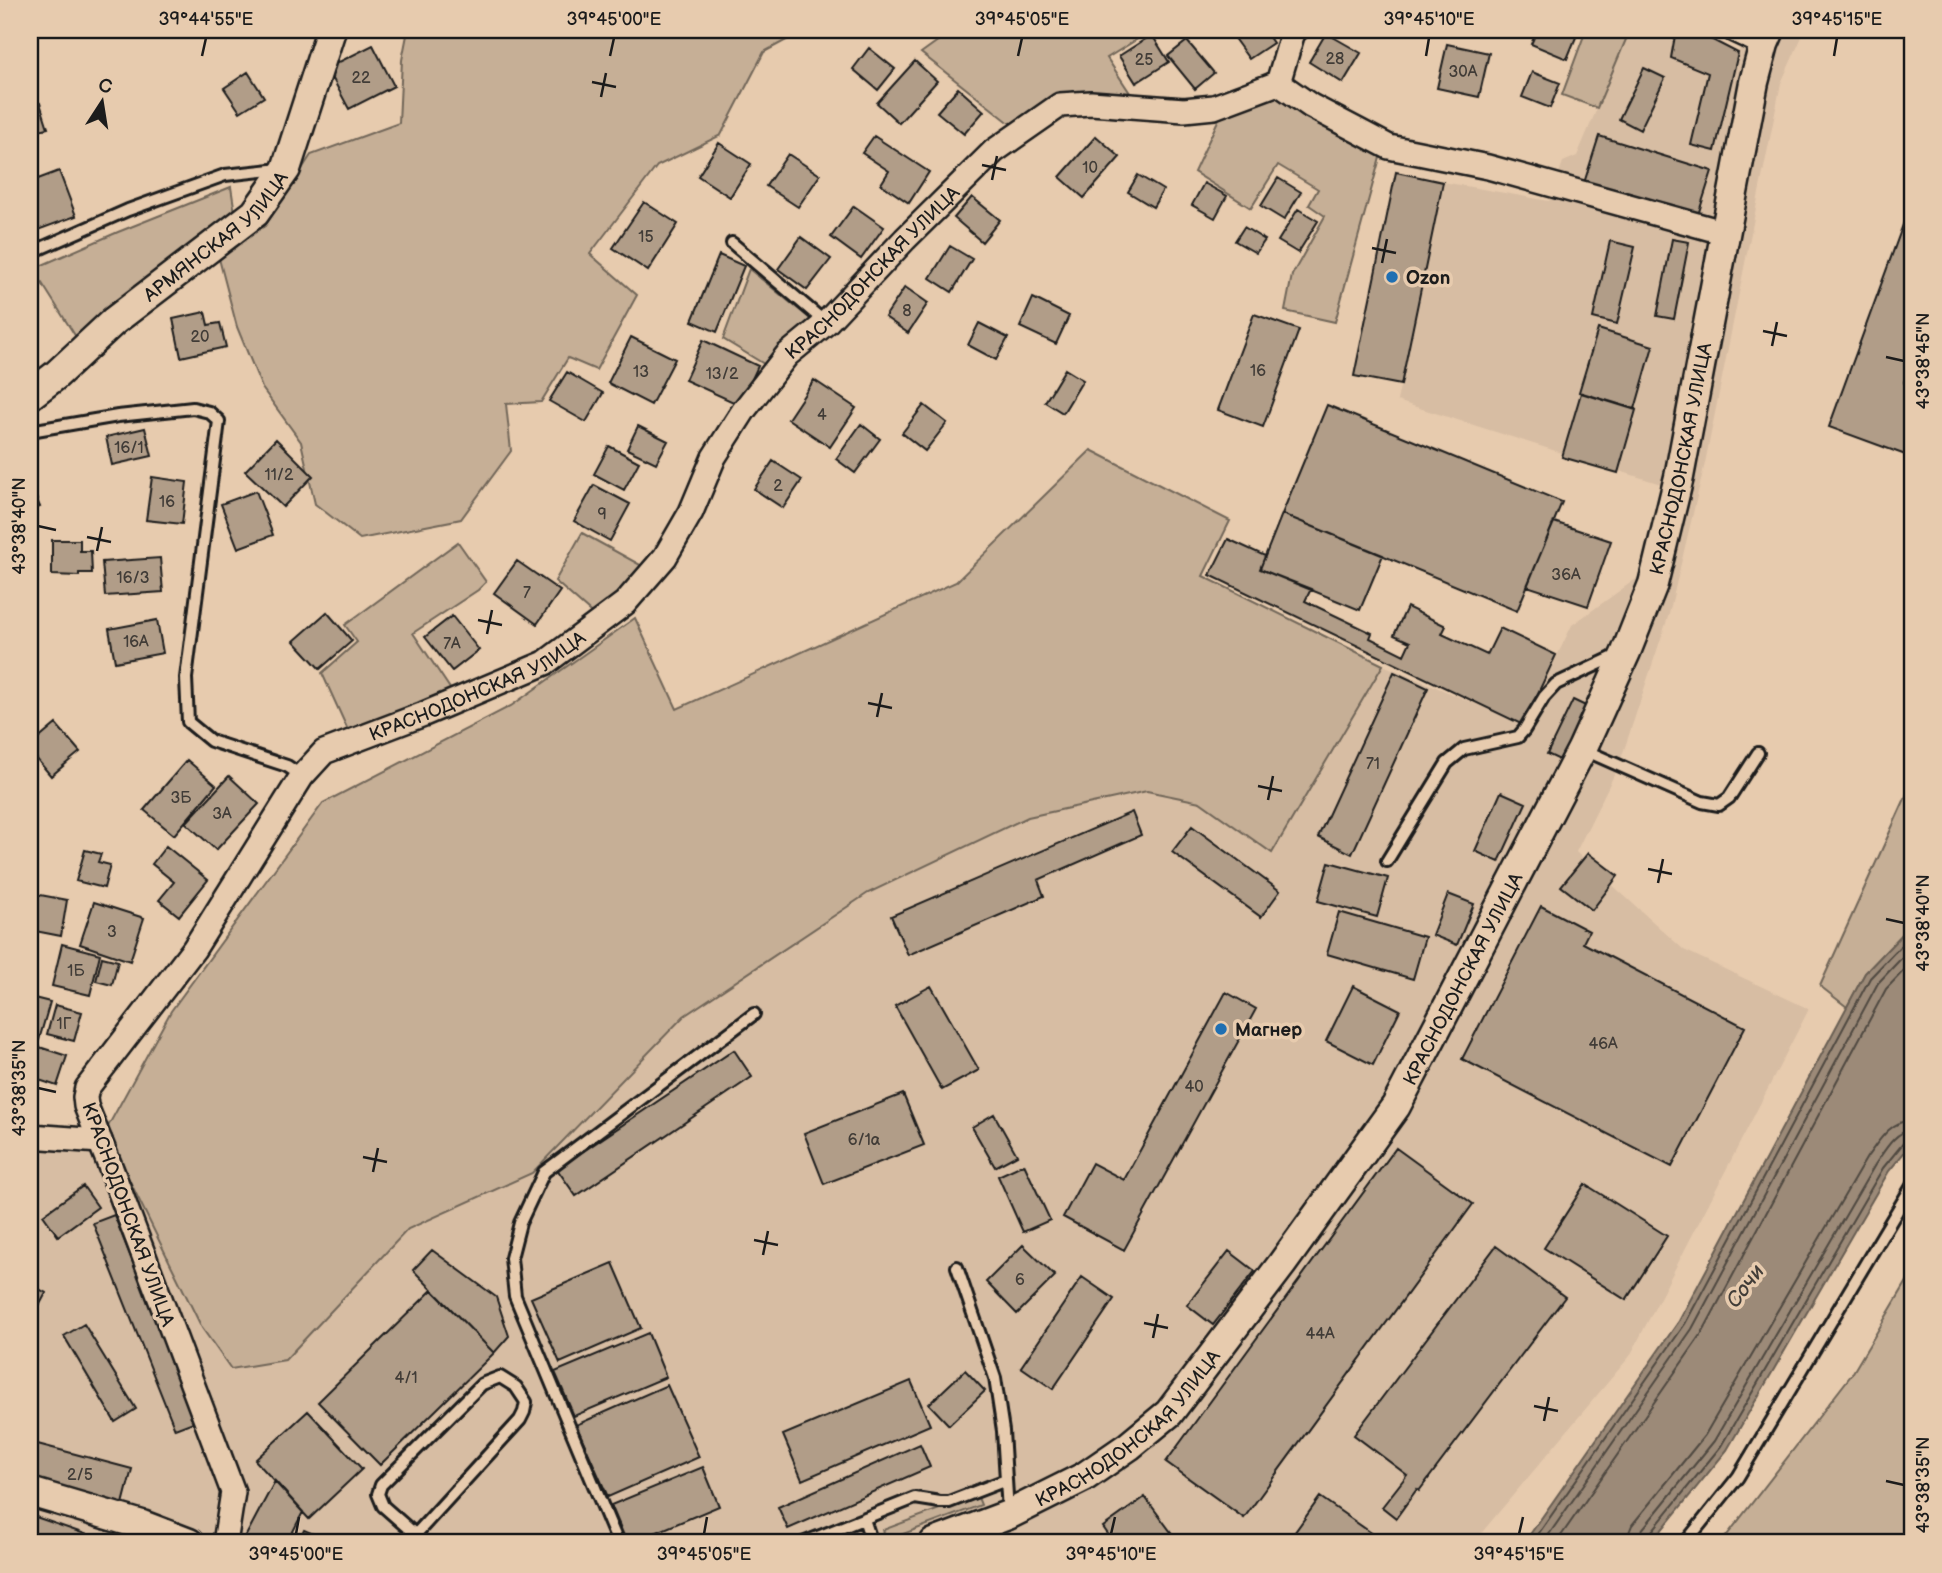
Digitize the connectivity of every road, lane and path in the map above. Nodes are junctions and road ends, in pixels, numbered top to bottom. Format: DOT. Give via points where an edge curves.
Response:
graph roads {
  1 [pos="331,30"];
  2 [pos="1734,30"];
  3 [pos="1293,31"];
  4 [pos="1767,37"];
  5 [pos="1278,83"];
  6 [pos="286,169"];
  7 [pos="1727,233"];
  8 [pos="732,243"];
  9 [pos="30,253"];
  10 [pos="826,323"];
  11 [pos="30,395"];
  12 [pos="30,431"];
  13 [pos="1626,652"];
  14 [pos="1582,749"];
  15 [pos="1758,753"];
  16 [pos="302,776"];
  17 [pos="1387,861"];
  18 [pos="754,1014"];
  19 [pos="30,1136"];
  20 [pos="100,1141"];
  21 [pos="1912,1186"];
  22 [pos="957,1267"];
  23 [pos="1006,1480"];
  24 [pos="30,1492"];
  25 [pos="1008,1515"];
  26 [pos="864,1519"];
  27 [pos="416,1534"];
  28 [pos="189,1543"];
  29 [pos="225,1543"];
  30 [pos="425,1543"];
  31 [pos="618,1543"];
  32 [pos="803,1543"];
  33 [pos="872,1543"];
  34 [pos="934,1543"];
  35 [pos="1685,1543"];
  1 -- 6 [label="street, АРМЯНСКАЯ УЛИЦА"];
  2 -- 4 [label="street"];
  3 -- 5 [label="street"];
  4 -- 7 [label="street, КРАСНОДОНСКАЯ УЛИЦА" via="1754,82"];
  5 -- 7 [label="street" via="1389,147 1488,167"];
  5 -- 10 [label="street, КРАСНОДОНСКАЯ УЛИЦА" via="1214,107 1060,105 994,151"];
  6 -- 9 [label="lane" via="225,176 128,210"];
  6 -- 11 [label="street, АРМЯНСКАЯ УЛИЦА" via="255,213 114,321"];
  7 -- 13 [label="street, КРАСНОДОНСКАЯ УЛИЦА" via="1666,535 1653,584"];
  8 -- 10 [label="lane"];
  10 -- 16 [label="street, КРАСНОДОНСКАЯ УЛИЦА" via="787,355 744,410 665,556 625,603 545,663 324,752"];
  12 -- 16 [label="lane" via="193,408 209,412 219,421 186,678 188,722 211,741 287,766"];
  13 -- 14 [label="street, КРАСНОДОНСКАЯ УЛИЦА"];
  13 -- 17 [label="lane" via="1556,684 1518,737 1455,755"];
  14 -- 15 [label="lane" via="1702,802 1719,805 1729,798"];
  14 -- 25 [label="street, КРАСНОДОНСКАЯ УЛИЦА" via="1396,1106 1282,1264 1169,1413 1084,1477"];
  16 -- 20 [label="street, КРАСНОДОНСКАЯ УЛИЦА" via="194,949 87,1088 86,1106"];
  18 -- 31 [label="lane" via="544,1172 520,1223 511,1258 515,1296"];
  19 -- 20 [label="street"];
  20 -- 29 [label="street, КРАСНОДОНСКАЯ УЛИЦА" via="233,1492"];
  21 -- 35 [label="lane" via="1738,1477"];
  22 -- 23 [label="lane" via="995,1378"];
  23 -- 25 [label="lane"];
  23 -- 26 [label="lane" via="949,1502 915,1498"];
  24 -- 28 [label="street"];
  25 -- 34 [label="street, КРАСНОДОНСКАЯ УЛИЦА"];
  26 -- 32 [label="lane"];
  26 -- 33 [label="lane"];
  27 -- 27 [label="lane" via="520,1420 526,1402 516,1387 500,1377 482,1384 381,1486 378,1494 383,1506"];
  27 -- 30 [label="lane"];
}
